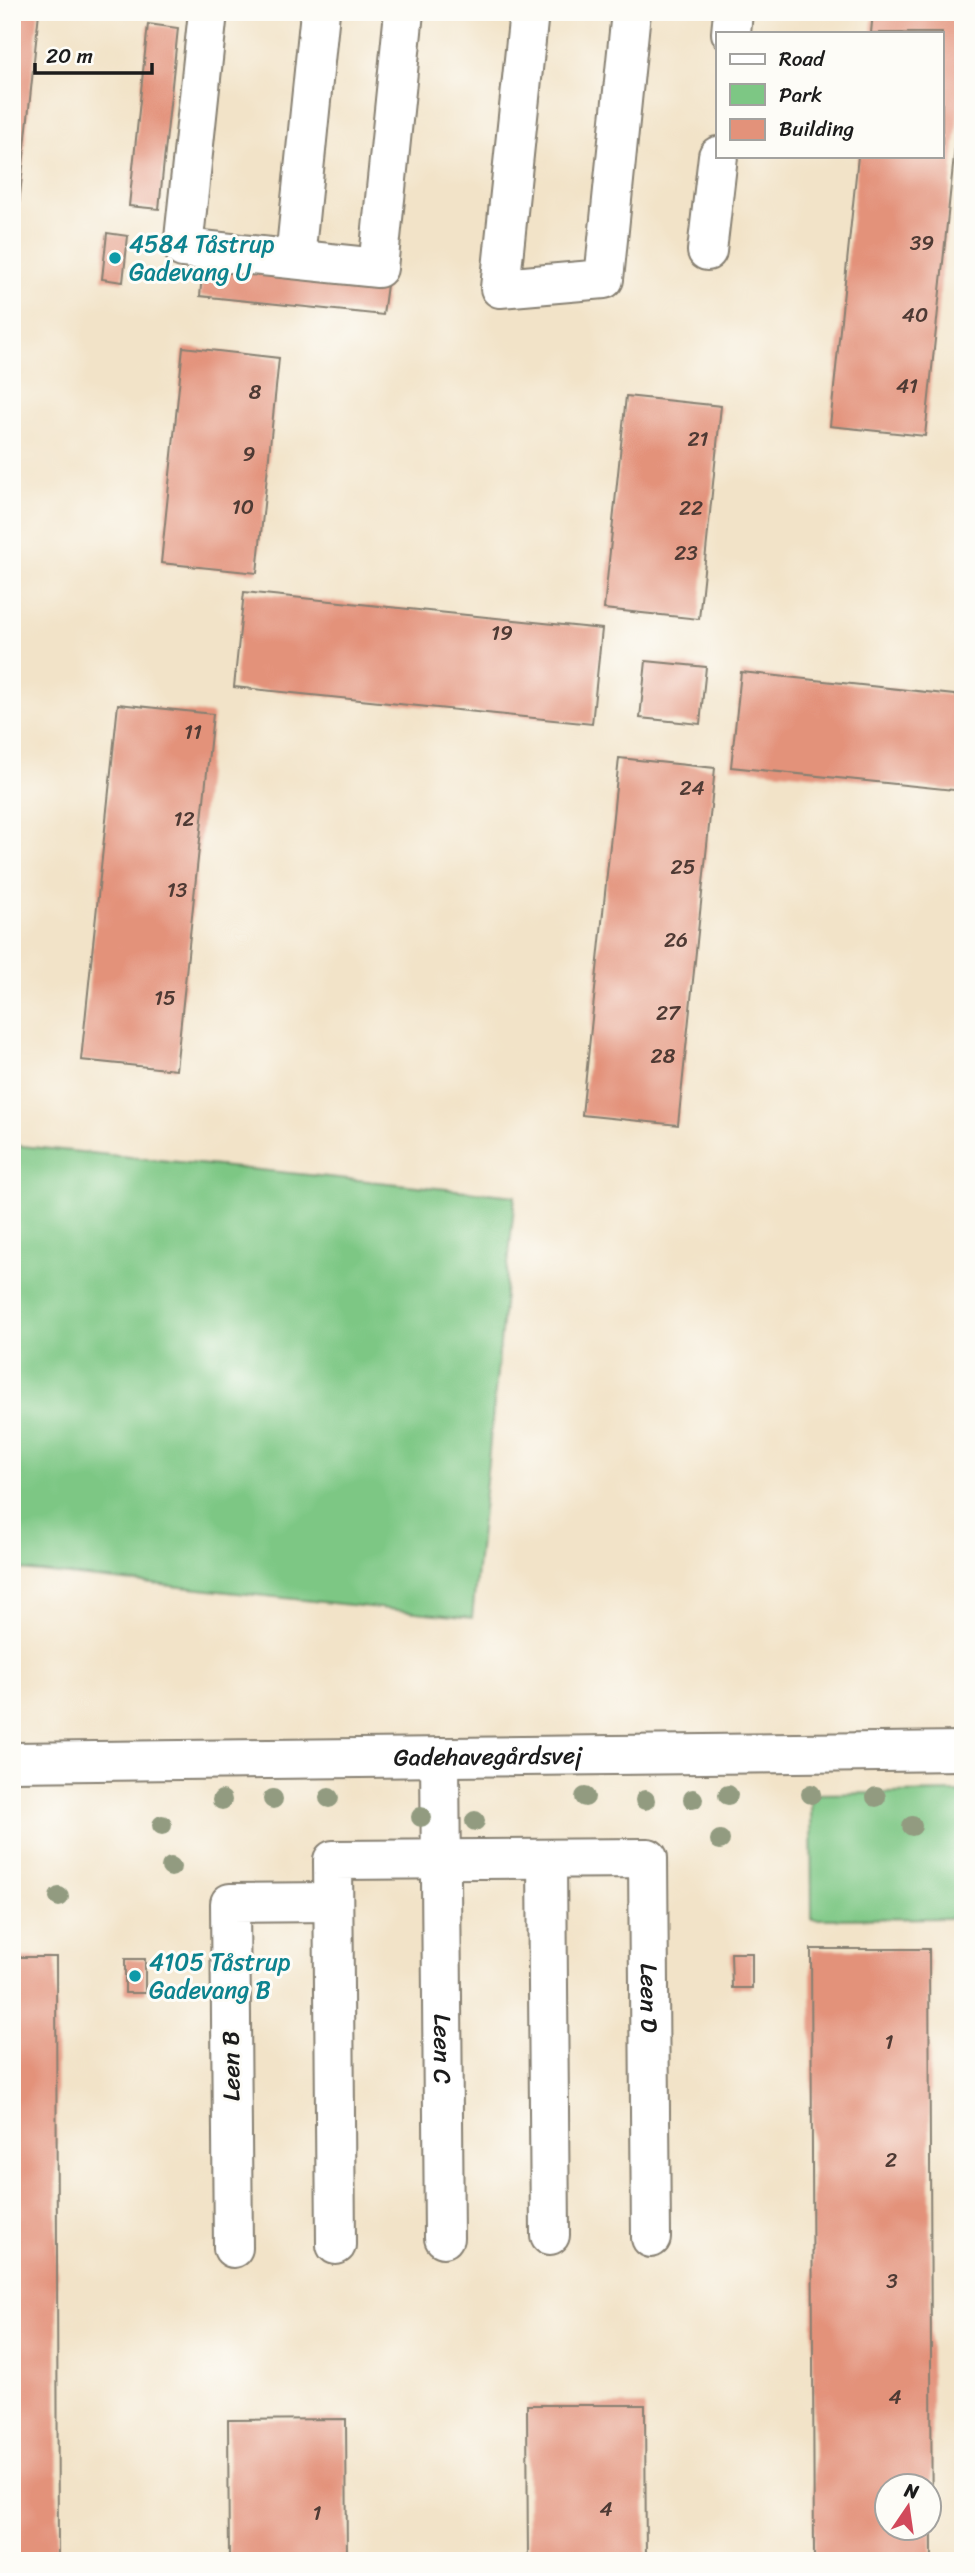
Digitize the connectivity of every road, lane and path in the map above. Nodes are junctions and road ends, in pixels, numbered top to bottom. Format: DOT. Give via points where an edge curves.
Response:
graph roads {
  1 [pos="208,12"];
  2 [pos="320,12"];
  3 [pos="404,12"];
  4 [pos="529,12"];
  5 [pos="631,12"];
  6 [pos="733,12"];
  7 [pos="731,32"];
  8 [pos="718,158"];
  9 [pos="707,251"];
  10 [pos="295,259"];
  11 [pos="963,1751"];
  12 [pos="440,1757"];
  13 [pos="12,1762"];
  14 [pos="547,1859"];
  15 [pos="441,1860"];
  16 [pos="333,1902"];
  17 [pos="550,2235"];
  18 [pos="444,2238"];
  19 [pos="651,2238"];
  20 [pos="336,2245"];
  21 [pos="233,2248"];
  1 -- 10 [label="street" via="183,248"];
  2 -- 10 [label="street"];
  3 -- 10 [label="street" via="378,268"];
  4 -- 5 [label="street" via="500,288 604,279"];
  6 -- 7 [label="street"];
  8 -- 9 [label="street"];
  11 -- 12 [label="street, Gadehavegårdsvej"];
  12 -- 13 [label="street, Gadehavegårdsvej"];
  12 -- 15 [label="street, Leen C"];
  14 -- 15 [label="street, Leen D"];
  14 -- 17 [label="street"];
  14 -- 19 [label="street, Leen D" via="648,1858"];
  15 -- 16 [label="street" via="333,1860"];
  15 -- 18 [label="street, Leen C"];
  16 -- 20 [label="street"];
  16 -- 21 [label="street, Leen B" via="230,1903"];
}
